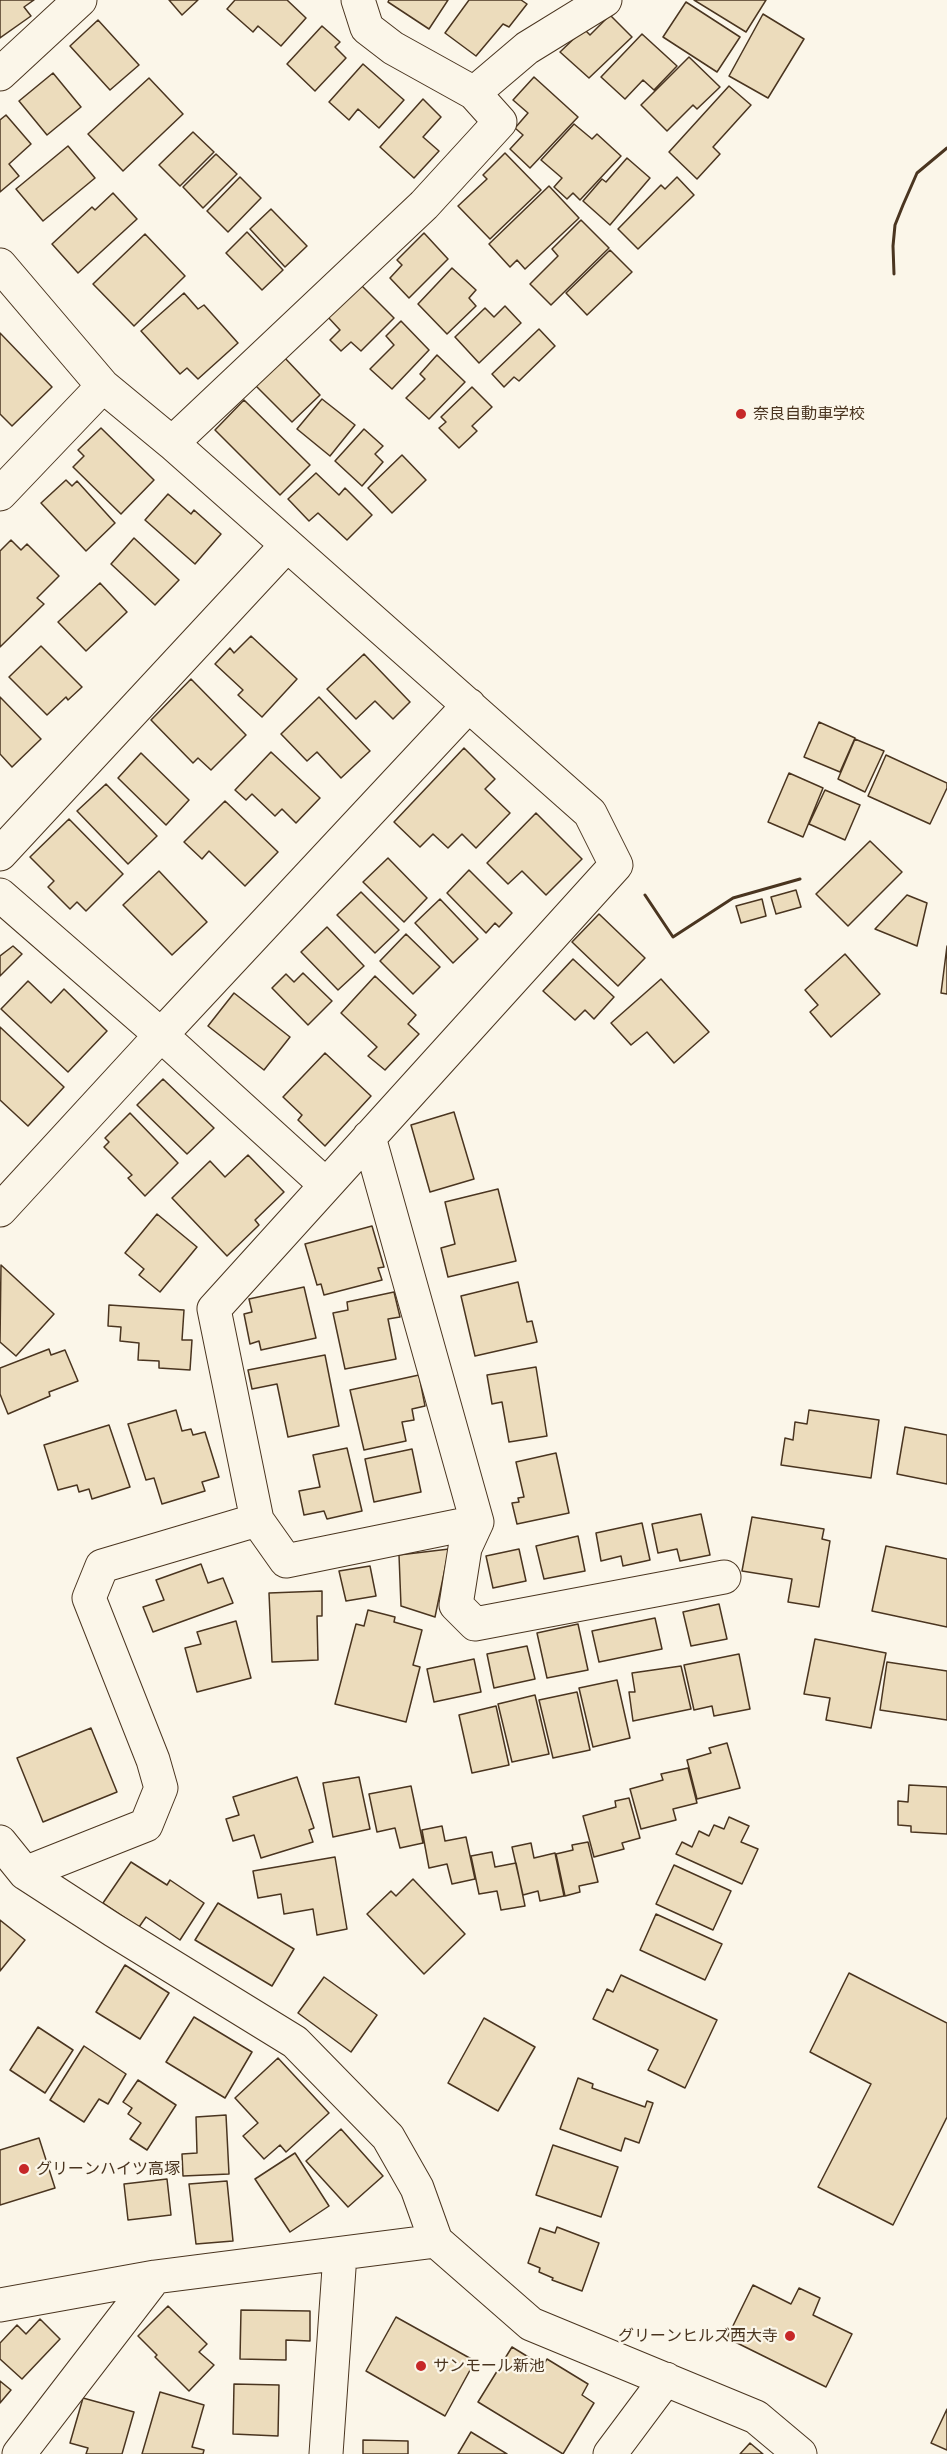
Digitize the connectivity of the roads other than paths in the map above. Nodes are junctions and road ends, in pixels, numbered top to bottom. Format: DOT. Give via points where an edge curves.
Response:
graph roads {
  1 [pos="80,0"];
  2 [pos="358,0"];
  3 [pos="605,0"];
  4 [pos="0,74"];
  5 [pos="474,93"];
  6 [pos="0,265"];
  7 [pos="103,386"];
  8 [pos="172,443"];
  9 [pos="0,494"];
  10 [pos="286,546"];
  11 [pos="469,705"];
  12 [pos="0,854"];
  13 [pos="0,895"];
  14 [pos="161,1035"];
  15 [pos="369,1137"];
  16 [pos="327,1185"];
  17 [pos="0,1210"];
  18 [pos="257,1520"];
  19 [pos="477,1522"];
  20 [pos="724,1577"];
  21 [pos="0,1842"];
  22 [pos="25,1873"];
  23 [pos="436,2241"];
  24 [pos="339,2254"];
  25 [pos="155,2277"];
  26 [pos="0,2305"];
  27 [pos="666,2379"];
  28 [pos="19,2454"];
  29 [pos="326,2454"];
  30 [pos="609,2454"];
  31 [pos="800,2454"];
  1 -- 4 [label="street"];
  2 -- 5 [label="street" via="367,28 393,48"];
  3 -- 5 [label="street" via="527,48"];
  5 -- 8 [label="street" via="500,122 424,205"];
  6 -- 7 [label="street"];
  7 -- 8 [label="street"];
  7 -- 9 [label="street"];
  8 -- 10 [label="street"];
  10 -- 11 [label="street"];
  10 -- 12 [label="street"];
  11 -- 14 [label="street"];
  11 -- 15 [label="street" via="590,813 616,865"];
  13 -- 14 [label="street"];
  14 -- 16 [label="street"];
  14 -- 17 [label="street"];
  15 -- 16 [label="street"];
  15 -- 19 [label="street"];
  16 -- 18 [label="street" via="214,1309"];
  18 -- 19 [label="street" via="286,1560"];
  18 -- 22 [label="street" via="102,1566 89,1598 153,1760 160,1788 146,1825"];
  19 -- 20 [label="street" via="465,1548 456,1605 475,1624"];
  21 -- 22 [label="street"];
  22 -- 23 [label="street" via="295,2042 388,2137 417,2188"];
  23 -- 24 [label="street"];
  23 -- 27 [label="street" via="531,2324"];
  24 -- 25 [label="street"];
  24 -- 29 [label="street"];
  25 -- 26 [label="street"];
  25 -- 28 [label="street"];
  27 -- 30 [label="street"];
  27 -- 31 [label="street" via="756,2417"];
}
